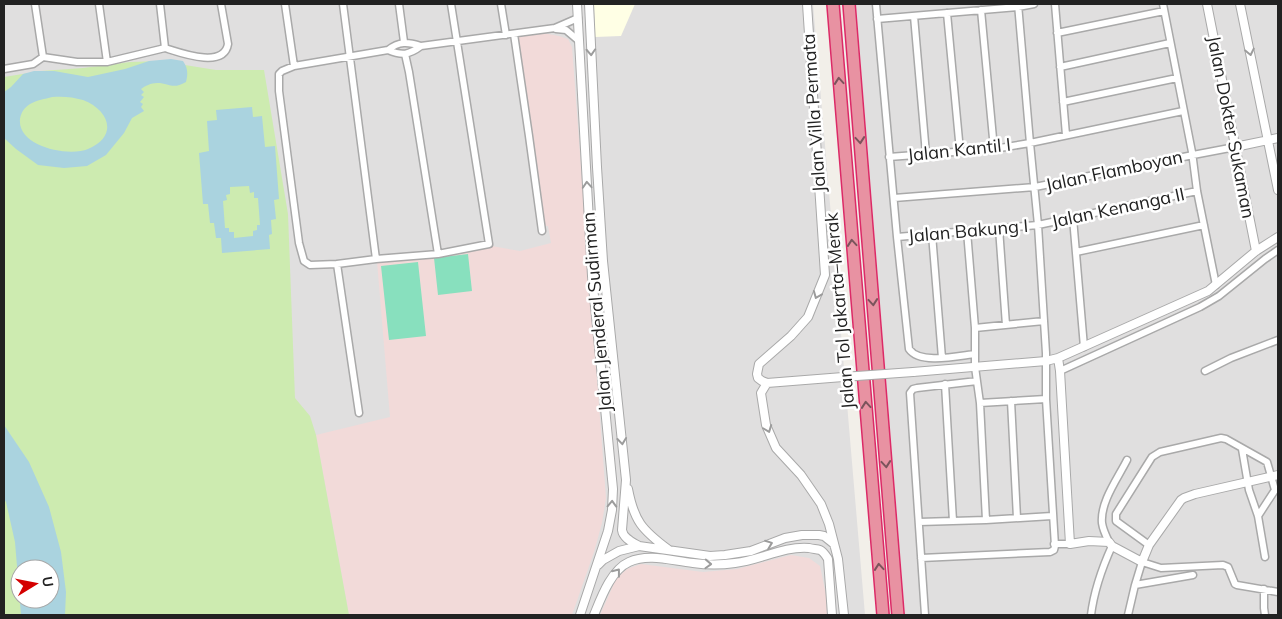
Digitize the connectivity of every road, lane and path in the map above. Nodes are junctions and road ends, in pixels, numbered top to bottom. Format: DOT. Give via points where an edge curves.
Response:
graph roads {
  1 [pos="35,4"];
  2 [pos="99,4"];
  3 [pos="160,4"];
  4 [pos="221,4"];
  5 [pos="285,4"];
  6 [pos="343,4"];
  7 [pos="399,4"];
  8 [pos="451,4"];
  9 [pos="501,4"];
  10 [pos="577,4"];
  11 [pos="589,4"];
  12 [pos="807,4"];
  13 [pos="833,4"];
  14 [pos="849,4"];
  15 [pos="876,4"];
  16 [pos="1034,4"];
  17 [pos="1055,4"];
  18 [pos="1206,4"];
  19 [pos="1240,4"];
  20 [pos="1018,5"];
  21 [pos="1163,7"];
  22 [pos="981,10"];
  23 [pos="947,13"];
  24 [pos="914,16"];
  25 [pos="578,18"];
  26 [pos="878,19"];
  27 [pos="555,28"];
  28 [pos="1057,33"];
  29 [pos="514,34"];
  30 [pos="506,35"];
  31 [pos="458,41"];
  32 [pos="579,41"];
  33 [pos="404,42"];
  34 [pos="1170,43"];
  35 [pos="421,46"];
  36 [pos="165,48"];
  37 [pos="388,50"];
  38 [pos="405,54"];
  39 [pos="350,57"];
  40 [pos="43,58"];
  41 [pos="107,62"];
  42 [pos="294,66"];
  43 [pos="1060,67"];
  44 [pos="4,69"];
  45 [pos="1177,78"];
  46 [pos="1063,102"];
  47 [pos="1184,111"];
  48 [pos="1066,136"];
  49 [pos="1278,138"];
  50 [pos="1268,140"];
  51 [pos="1030,143"];
  52 [pos="1235,147"];
  53 [pos="994,149"];
  54 [pos="960,152"];
  55 [pos="926,154"];
  56 [pos="1193,155"];
  57 [pos="889,157"];
  58 [pos="1035,187"];
  59 [pos="1278,190"];
  60 [pos="1197,191"];
  61 [pos="894,198"];
  62 [pos="1073,218"];
  63 [pos="1038,225"];
  64 [pos="1204,225"];
  65 [pos="999,228"];
  66 [pos="542,231"];
  67 [pos="967,231"];
  68 [pos="932,234"];
  69 [pos="897,237"];
  70 [pos="1278,237"];
  71 [pos="1278,250"];
  72 [pos="1256,251"];
  73 [pos="1076,252"];
  74 [pos="438,254"];
  75 [pos="376,258"];
  76 [pos="337,264"];
  77 [pos="1216,285"];
  78 [pos="1044,321"];
  79 [pos="1006,325"];
  80 [pos="975,328"];
  81 [pos="1278,340"];
  82 [pos="1084,347"];
  83 [pos="974,354"];
  84 [pos="942,358"];
  85 [pos="1058,358"];
  86 [pos="1046,361"];
  87 [pos="975,367"];
  88 [pos="1060,371"];
  89 [pos="1205,372"];
  90 [pos="758,378"];
  91 [pos="977,381"];
  92 [pos="767,384"];
  93 [pos="945,384"];
  94 [pos="761,393"];
  95 [pos="1046,399"];
  96 [pos="1011,401"];
  97 [pos="980,403"];
  98 [pos="359,414"];
  99 [pos="1242,449"];
  100 [pos="1127,460"];
  101 [pos="1275,476"];
  102 [pos="626,480"];
  103 [pos="1248,482"];
  104 [pos="1052,516"];
  105 [pos="1258,516"];
  106 [pos="1017,518"];
  107 [pos="986,520"];
  108 [pos="953,521"];
  109 [pos="919,522"];
  110 [pos="608,531"];
  111 [pos="623,534"];
  112 [pos="1108,543"];
  113 [pos="834,544"];
  114 [pos="1054,544"];
  115 [pos="1070,544"];
  116 [pos="1149,545"];
  117 [pos="639,546"];
  118 [pos="670,551"];
  119 [pos="1265,557"];
  120 [pos="921,558"];
  121 [pos="1142,562"];
  122 [pos="596,568"];
  123 [pos="1192,575"];
  124 [pos="1134,585"];
  125 [pos="1264,589"];
  126 [pos="1278,592"];
  127 [pos="580,615"];
  128 [pos="594,615"];
  129 [pos="832,615"];
  130 [pos="844,615"];
  131 [pos="883,615"];
  132 [pos="898,615"];
  133 [pos="925,615"];
  134 [pos="1091,615"];
  135 [pos="1128,615"];
  136 [pos="1265,615"];
  1 -- 40 [label="street"];
  2 -- 41 [label="street"];
  3 -- 36 [label="street"];
  4 -- 36 [label="street" via="228,44 223,54 207,58"];
  5 -- 42 [label="street"];
  6 -- 39 [label="street"];
  7 -- 33 [label="street"];
  8 -- 31 [label="street"];
  9 -- 30 [label="street"];
  10 -- 25 [label="street, Jalan Jenderal Sudirman"];
  11 -- 102 [label="street, Jalan Jenderal Sudirman, one-way" via="603,261"];
  12 -- 90 [label="street, Jalan Villa Permata, one-way" via="825,275 808,317 759,364"];
  131 -- 13 [label="highway, Jalan Tol Jakarta–Merak, one-way"];
  14 -- 132 [label="highway, Jalan Tol Jakarta–Merak, one-way"];
  15 -- 26 [label="street, Jalan Bakung I"];
  16 -- 20 [label="street"];
  17 -- 28 [label="street"];
  18 -- 52 [label="street, Jalan Dokter Sukaman"];
  19 -- 50 [label="street, one-way"];
  20 -- 22 [label="street"];
  20 -- 51 [label="street"];
  21 -- 28 [label="street"];
  21 -- 34 [label="street"];
  22 -- 23 [label="street"];
  22 -- 53 [label="street"];
  23 -- 24 [label="street"];
  23 -- 54 [label="street"];
  24 -- 26 [label="street"];
  24 -- 55 [label="street"];
  25 -- 27 [label="street"];
  25 -- 32 [label="street, Jalan Jenderal Sudirman"];
  26 -- 57 [label="street, Jalan Bakung I"];
  27 -- 29 [label="street"];
  27 -- 32 [label="street" via="566,30"];
  28 -- 43 [label="street"];
  29 -- 30 [label="street"];
  29 -- 66 [label="street"];
  30 -- 31 [label="street"];
  31 -- 35 [label="street"];
  31 -- 74 [label="street" via="489,244"];
  110 -- 32 [label="street, Jalan Jenderal Sudirman, one-way" via="613,489 592,276"];
  33 -- 35 [label="street"];
  33 -- 37 [label="street"];
  34 -- 43 [label="street"];
  34 -- 45 [label="street"];
  35 -- 38 [label="street"];
  36 -- 41 [label="street"];
  37 -- 38 [label="street"];
  37 -- 39 [label="street"];
  38 -- 74 [label="street"];
  39 -- 42 [label="street"];
  39 -- 75 [label="street"];
  40 -- 41 [label="street"];
  40 -- 44 [label="street" via="33,64"];
  42 -- 76 [label="street" via="280,72 278,77 300,253 310,265"];
  43 -- 46 [label="street"];
  45 -- 46 [label="street"];
  45 -- 47 [label="street"];
  46 -- 48 [label="street"];
  47 -- 48 [label="street, Jalan Kantil I"];
  47 -- 56 [label="street"];
  48 -- 51 [label="street, Jalan Kantil I"];
  49 -- 50 [label="street"];
  50 -- 52 [label="street"];
  50 -- 59 [label="street"];
  51 -- 53 [label="street, Jalan Kantil I"];
  51 -- 58 [label="street"];
  52 -- 56 [label="street, Jalan Flamboyan"];
  52 -- 72 [label="street, Jalan Dokter Sukaman"];
  53 -- 54 [label="street, Jalan Kantil I"];
  54 -- 55 [label="street, Jalan Kantil I"];
  55 -- 57 [label="street, Jalan Kantil I"];
  56 -- 58 [label="street, Jalan Flamboyan"];
  56 -- 60 [label="street"];
  57 -- 61 [label="street, Jalan Bakung I"];
  58 -- 61 [label="street, Jalan Flamboyan"];
  58 -- 63 [label="street"];
  60 -- 62 [label="street, Jalan Kenanga II"];
  60 -- 64 [label="street"];
  61 -- 69 [label="street, Jalan Bakung I"];
  62 -- 63 [label="street, Jalan Kenanga II"];
  62 -- 73 [label="street"];
  63 -- 65 [label="street, Jalan Bakung I"];
  63 -- 78 [label="street"];
  64 -- 73 [label="street"];
  64 -- 77 [label="street"];
  65 -- 67 [label="street, Jalan Bakung I"];
  65 -- 79 [label="street"];
  67 -- 68 [label="street, Jalan Bakung I"];
  67 -- 80 [label="street"];
  68 -- 69 [label="street, Jalan Bakung I"];
  68 -- 84 [label="street"];
  69 -- 84 [label="street, Jalan Bakung I" via="909,349 912,354"];
  70 -- 72 [label="street"];
  71 -- 88 [label="street" via="1200,307"];
  72 -- 77 [label="street"];
  73 -- 82 [label="street"];
  74 -- 75 [label="street"];
  75 -- 76 [label="street"];
  76 -- 98 [label="street"];
  77 -- 82 [label="street"];
  78 -- 79 [label="street"];
  78 -- 86 [label="street"];
  79 -- 80 [label="street"];
  80 -- 83 [label="street"];
  81 -- 89 [label="street"];
  82 -- 85 [label="street"];
  83 -- 84 [label="street, Jalan Bakung I"];
  83 -- 87 [label="street"];
  85 -- 86 [label="street"];
  85 -- 88 [label="street"];
  86 -- 87 [label="street"];
  86 -- 95 [label="street"];
  87 -- 91 [label="street"];
  87 -- 92 [label="street, bridge"];
  88 -- 115 [label="street"];
  90 -- 92 [label="street"];
  90 -- 94 [label="street"];
  91 -- 93 [label="street"];
  91 -- 97 [label="street"];
  92 -- 94 [label="street"];
  93 -- 108 [label="street"];
  93 -- 109 [label="street" via="913,389 910,393"];
  94 -- 113 [label="street, one-way" via="766,425 776,448 801,475 821,504"];
  95 -- 96 [label="street"];
  95 -- 104 [label="street"];
  96 -- 97 [label="street"];
  96 -- 106 [label="street"];
  97 -- 107 [label="street"];
  99 -- 101 [label="street" via="1267,462"];
  99 -- 103 [label="street"];
  99 -- 116 [label="street" via="1221,438 1160,452 1152,457 1115,518"];
  100 -- 112 [label="street" via="1104,504 1102,523"];
  101 -- 103 [label="street"];
  101 -- 105 [label="street" via="1275,490"];
  102 -- 111 [label="street, Jalan Jenderal Sudirman"];
  102 -- 118 [label="street" via="639,523"];
  103 -- 105 [label="street"];
  103 -- 116 [label="street" via="1180,500"];
  104 -- 106 [label="street"];
  104 -- 114 [label="street"];
  105 -- 119 [label="street"];
  106 -- 107 [label="street"];
  107 -- 108 [label="street"];
  108 -- 109 [label="street"];
  109 -- 120 [label="street"];
  110 -- 111 [label="street" via="614,535"];
  110 -- 122 [label="street, Jalan Jenderal Sudirman"];
  111 -- 117 [label="street"];
  112 -- 115 [label="street"];
  112 -- 121 [label="street"];
  112 -- 134 [label="street"];
  118 -- 113 [label="street, one-way" via="725,556 802,535 824,536"];
  113 -- 130 [label="street"];
  114 -- 115 [label="street"];
  114 -- 120 [label="street" via="1054,550 1050,552"];
  116 -- 121 [label="street"];
  117 -- 118 [label="street"];
  117 -- 122 [label="street" via="619,551"];
  120 -- 133 [label="street"];
  121 -- 124 [label="street"];
  121 -- 125 [label="street" via="1161,568 1224,565 1235,584"];
  122 -- 127 [label="street, Jalan Jenderal Sudirman"];
  123 -- 124 [label="street"];
  124 -- 135 [label="street"];
  125 -- 126 [label="street"];
  125 -- 136 [label="street"];
  128 -- 129 [label="street, one-way" via="615,571 635,559 660,558 716,565 753,560 789,548 819,550 828,559"];
}
